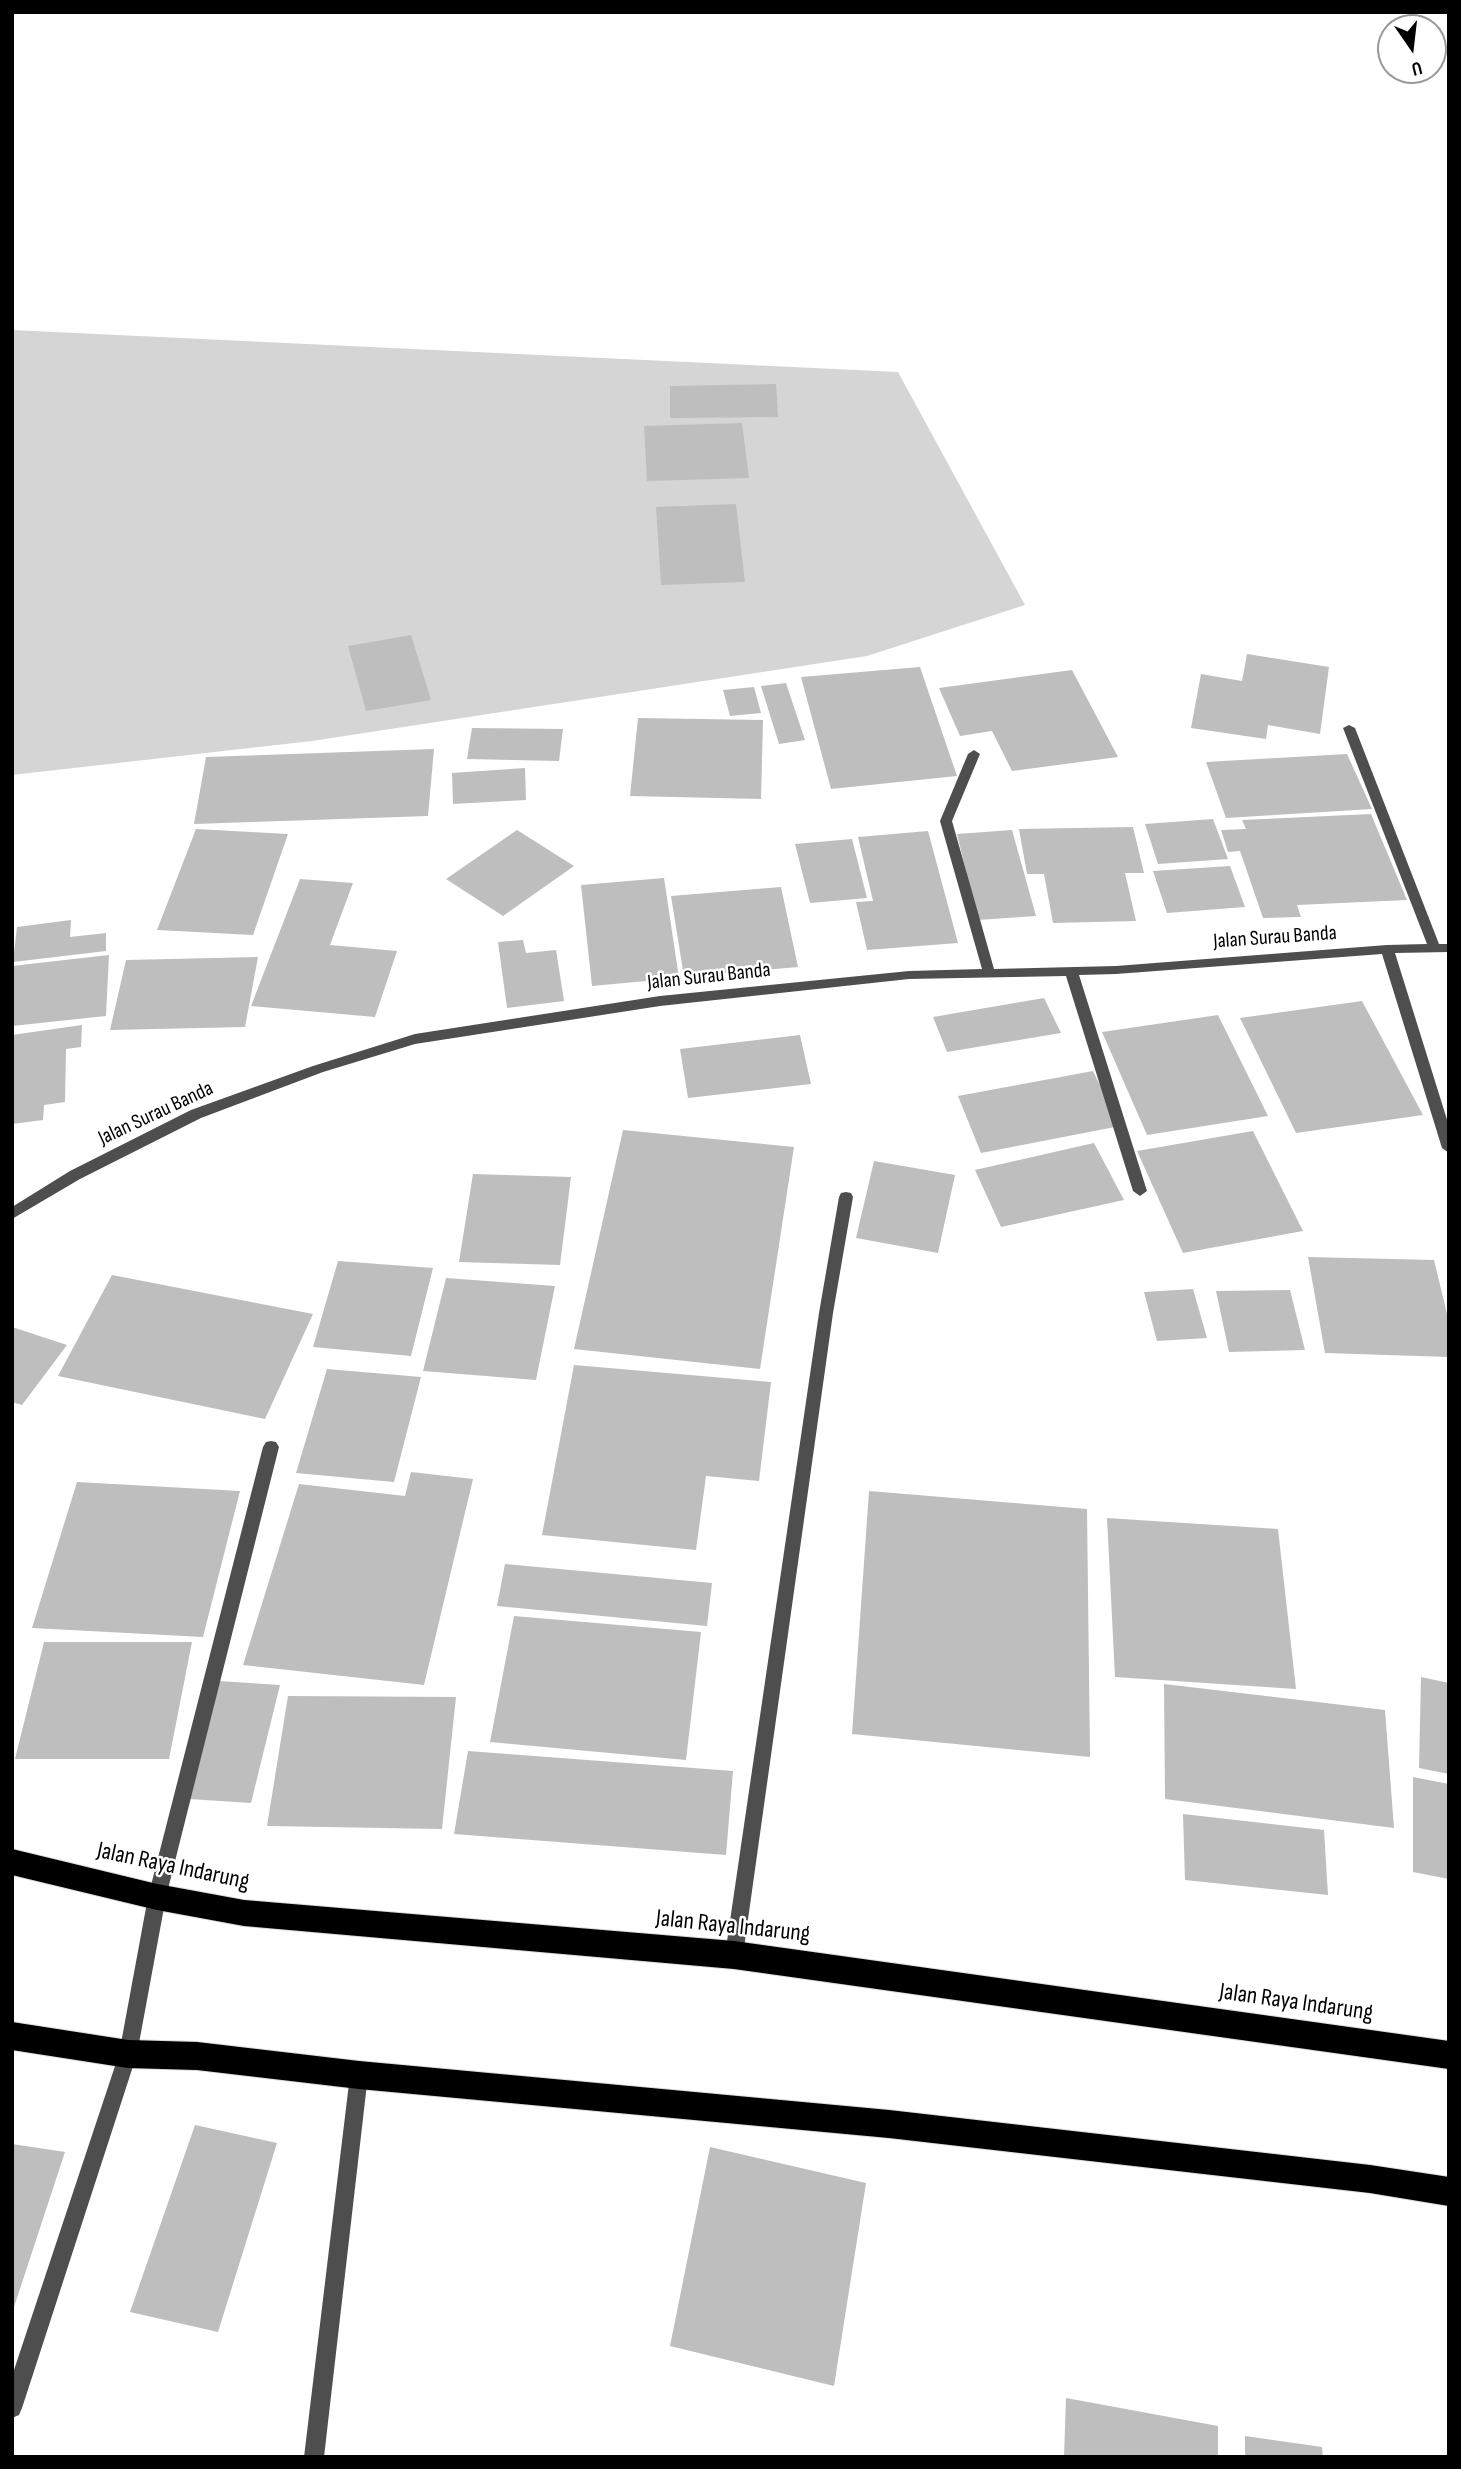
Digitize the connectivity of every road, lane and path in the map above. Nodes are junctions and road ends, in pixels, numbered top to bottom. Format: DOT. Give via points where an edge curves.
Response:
graph roads {
  1 [pos="1349,728"];
  2 [pos="974,754"];
  3 [pos="1449,948"];
  4 [pos="1387,949"];
  5 [pos="1434,949"];
  6 [pos="1071,971"];
  7 [pos="989,973"];
  8 [pos="1449,1148"];
  9 [pos="1140,1191"];
  10 [pos="846,1198"];
  11 [pos="12,1214"];
  12 [pos="271,1447"];
  13 [pos="12,1862"];
  14 [pos="157,1897"];
  15 [pos="734,1955"];
  16 [pos="12,2036"];
  17 [pos="128,2054"];
  18 [pos="1449,2055"];
  19 [pos="359,2075"];
  20 [pos="1449,2192"];
  21 [pos="12,2408"];
  22 [pos="314,2457"];
  1 -- 5 [label="street"];
  2 -- 7 [label="street" via="946,821"];
  3 -- 5 [label="street, Jalan Surau Banda"];
  4 -- 5 [label="street, Jalan Surau Banda"];
  4 -- 6 [label="street, Jalan Surau Banda"];
  4 -- 8 [label="street"];
  6 -- 7 [label="street, Jalan Surau Banda"];
  6 -- 9 [label="street"];
  7 -- 11 [label="street, Jalan Surau Banda" via="909,975 660,1001 415,1039 196,1114 75,1175"];
  10 -- 15 [label="street"];
  12 -- 14 [label="street"];
  13 -- 14 [label="highway, Jalan Raya Indarung"];
  14 -- 15 [label="highway, Jalan Raya Indarung" via="244,1913"];
  14 -- 17 [label="street"];
  15 -- 18 [label="highway, Jalan Raya Indarung"];
  16 -- 17 [label="highway"];
  17 -- 19 [label="highway" via="197,2056"];
  17 -- 21 [label="street"];
  19 -- 20 [label="highway" via="889,2124"];
  19 -- 22 [label="street"];
}
